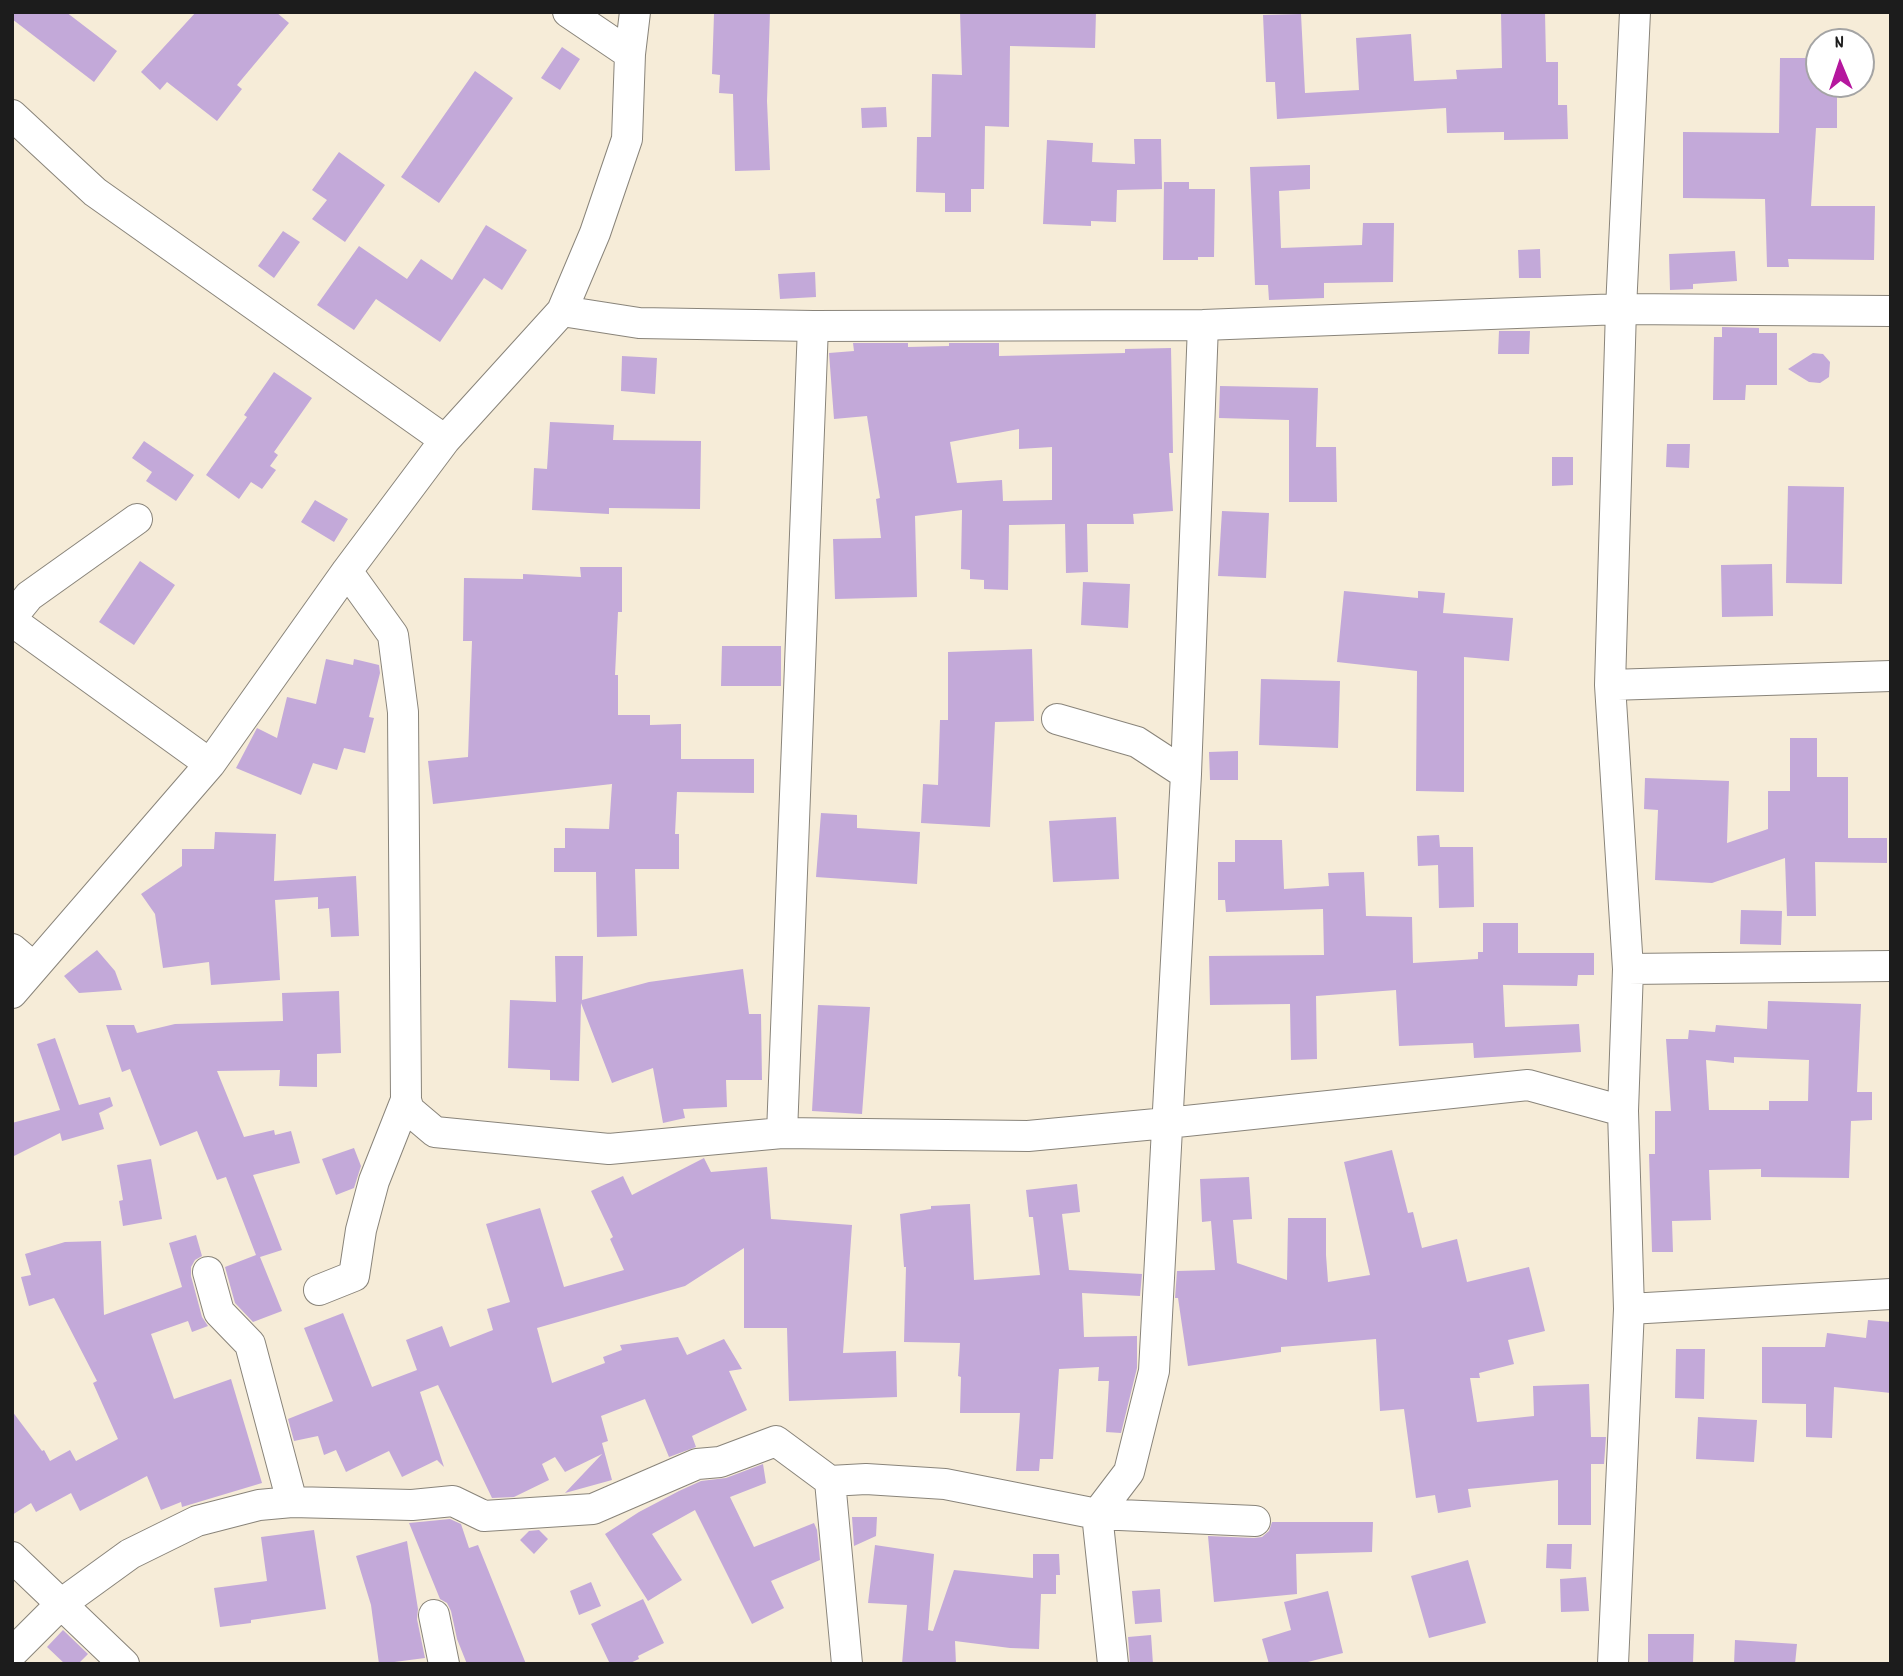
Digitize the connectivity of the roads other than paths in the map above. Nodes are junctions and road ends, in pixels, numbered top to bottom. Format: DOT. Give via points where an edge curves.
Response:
graph roads {
  1 [pos="568,12"];
  2 [pos="635,12"];
  3 [pos="1635,12"];
  4 [pos="630,54"];
  5 [pos="12,115"];
  6 [pos="1621,309"];
  7 [pos="562,311"];
  8 [pos="1891,312"];
  9 [pos="1203,325"];
  10 [pos="813,326"];
  11 [pos="445,440"];
  12 [pos="137,519"];
  13 [pos="347,571"];
  14 [pos="12,619"];
  15 [pos="1891,676"];
  16 [pos="1610,684"];
  17 [pos="1057,719"];
  18 [pos="210,764"];
  19 [pos="1186,774"];
  20 [pos="23,958"];
  21 [pos="1891,966"];
  22 [pos="1628,969"];
  23 [pos="12,993"];
  24 [pos="406,1100"];
  25 [pos="1623,1111"];
  26 [pos="1167,1124"];
  27 [pos="782,1133"];
  28 [pos="208,1272"];
  29 [pos="319,1290"];
  30 [pos="1891,1294"];
  31 [pos="1629,1309"];
  32 [pos="830,1481"];
  33 [pos="292,1502"];
  34 [pos="1097,1514"];
  35 [pos="1255,1521"];
  36 [pos="12,1557"];
  37 [pos="61,1604"];
  38 [pos="434,1615"];
  39 [pos="12,1653"];
  40 [pos="124,1664"];
  41 [pos="444,1664"];
  42 [pos="846,1664"];
  43 [pos="1113,1664"];
  44 [pos="1613,1664"];
  1 -- 4 [label="street"];
  2 -- 4 [label="street"];
  3 -- 6 [label="street"];
  4 -- 7 [label="street" via="627,139"];
  5 -- 11 [label="street" via="95,192"];
  6 -- 8 [label="street"];
  6 -- 9 [label="street"];
  6 -- 16 [label="street"];
  7 -- 10 [label="street" via="639,323"];
  7 -- 11 [label="street"];
  9 -- 10 [label="street"];
  9 -- 19 [label="street"];
  10 -- 27 [label="street"];
  11 -- 13 [label="street"];
  12 -- 14 [label="street" via="29,596"];
  13 -- 18 [label="street"];
  13 -- 24 [label="street" via="393,635 403,712"];
  14 -- 18 [label="street"];
  15 -- 16 [label="street"];
  16 -- 22 [label="street"];
  17 -- 19 [label="street" via="1137,742"];
  18 -- 20 [label="street"];
  19 -- 26 [label="street"];
  20 -- 23 [label="street"];
  21 -- 22 [label="street"];
  22 -- 25 [label="street"];
  24 -- 27 [label="street" via="409,1110 435,1132 609,1149"];
  24 -- 29 [label="street" via="374,1181 354,1276"];
  25 -- 26 [label="street" via="1528,1085"];
  25 -- 31 [label="street"];
  26 -- 27 [label="street" via="1028,1136"];
  26 -- 34 [label="street" via="1154,1371 1129,1472"];
  28 -- 33 [label="street" via="219,1312 250,1344"];
  30 -- 31 [label="street"];
  31 -- 44 [label="street"];
  32 -- 33 [label="street" via="776,1441 720,1462 698,1464 593,1509 484,1516 453,1501 412,1505"];
  32 -- 34 [label="street" via="945,1484"];
  32 -- 42 [label="street"];
  33 -- 37 [label="street" via="259,1505 197,1521 130,1554"];
  34 -- 35 [label="street"];
  34 -- 43 [label="street"];
  36 -- 37 [label="street"];
  37 -- 39 [label="street"];
  37 -- 40 [label="street"];
  38 -- 41 [label="street"];
}
